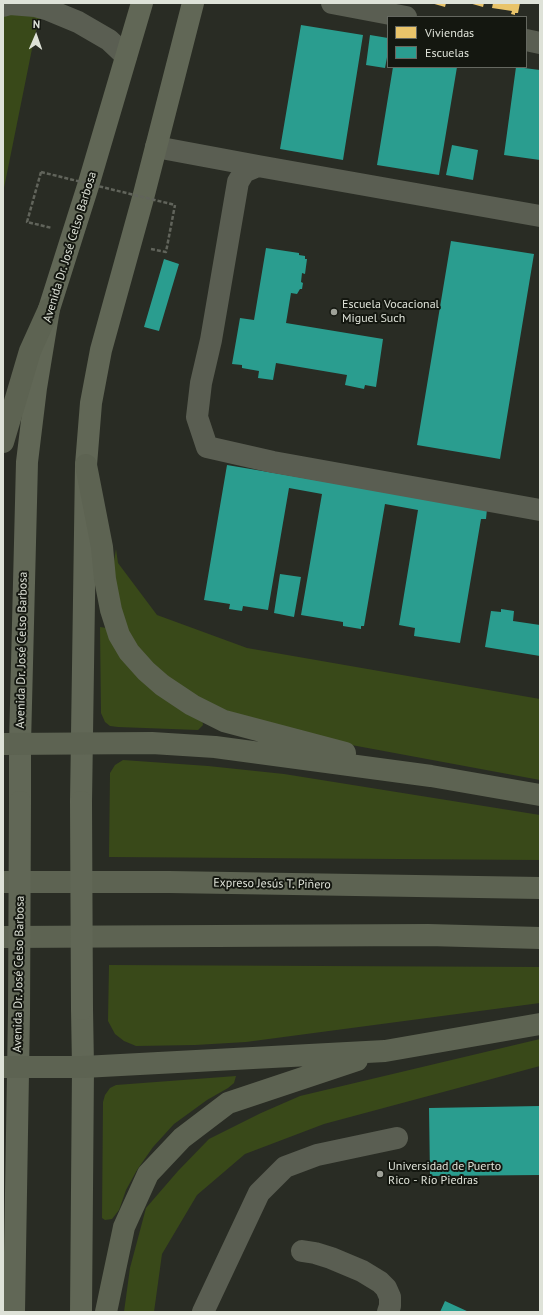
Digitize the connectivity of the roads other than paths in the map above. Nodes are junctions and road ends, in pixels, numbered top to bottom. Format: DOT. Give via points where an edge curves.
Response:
graph roads {
  1 [pos="142,3"];
  2 [pos="193,3"];
  3 [pos="332,3"];
  4 [pos="3,6"];
  5 [pos="401,16"];
  6 [pos="527,40"];
  7 [pos="540,43"];
  8 [pos="126,56"];
  9 [pos="156,147"];
  10 [pos="258,166"];
  11 [pos="540,216"];
  12 [pos="49,309"];
  13 [pos="3,442"];
  14 [pos="86,465"];
  15 [pos="540,510"];
  16 [pos="11,744"];
  17 [pos="82,744"];
  18 [pos="431,776"];
  19 [pos="540,795"];
  20 [pos="3,882"];
  21 [pos="540,888"];
  22 [pos="3,937"];
  23 [pos="540,938"];
  24 [pos="540,1024"];
  25 [pos="385,1051"];
  26 [pos="83,1067"];
  27 [pos="10,1068"];
  28 [pos="397,1138"];
  29 [pos="302,1251"];
  30 [pos="14,1312"];
  31 [pos="81,1312"];
  32 [pos="106,1312"];
  33 [pos="203,1312"];
  34 [pos="388,1312"];
  1 -- 8 [label="main road, Avenida Dr. José Celso Barbosa"];
  2 -- 9 [label="main road"];
  3 -- 5 [label="street"];
  4 -- 8 [label="street" via="35,6 78,22 109,40"];
  6 -- 7 [label="street"];
  8 -- 12 [label="main road, Avenida Dr. José Celso Barbosa"];
  9 -- 10 [label="street"];
  9 -- 14 [label="main road" via="101,350 91,403"];
  10 -- 11 [label="street"];
  10 -- 15 [label="street" via="244,172 238,182 211,340 201,383 197,417 207,447 273,462"];
  12 -- 13 [label="highway" via="30,351"];
  12 -- 16 [label="main road, Avenida Dr. José Celso Barbosa" via="27,462"];
  14 -- 17 [label="main road"];
  14 -- 18 [label="highway" via="102,546 111,610 119,635 129,652 146,671 192,705 224,721"];
  16 -- 17 [label="highway"];
  16 -- 27 [label="main road, Avenida Dr. José Celso Barbosa, bridge" via="20,802 19,1013"];
  17 -- 18 [label="highway" via="152,743 215,747"];
  17 -- 26 [label="main road, bridge"];
  18 -- 19 [label="highway"];
  20 -- 21 [label="highway, Expreso Jesús T. Piñero"];
  22 -- 23 [label="highway" via="428,935"];
  24 -- 25 [label="highway"];
  25 -- 26 [label="highway"];
  25 -- 32 [label="highway" via="228,1103 182,1138 148,1174 124,1227"];
  26 -- 27 [label="highway"];
  26 -- 31 [label="main road"];
  27 -- 30 [label="main road, Avenida Dr. José Celso Barbosa"];
  28 -- 33 [label="street" via="317,1155 284,1167 259,1193"];
  29 -- 34 [label="street" via="331,1258 380,1282 390,1297"];
}
